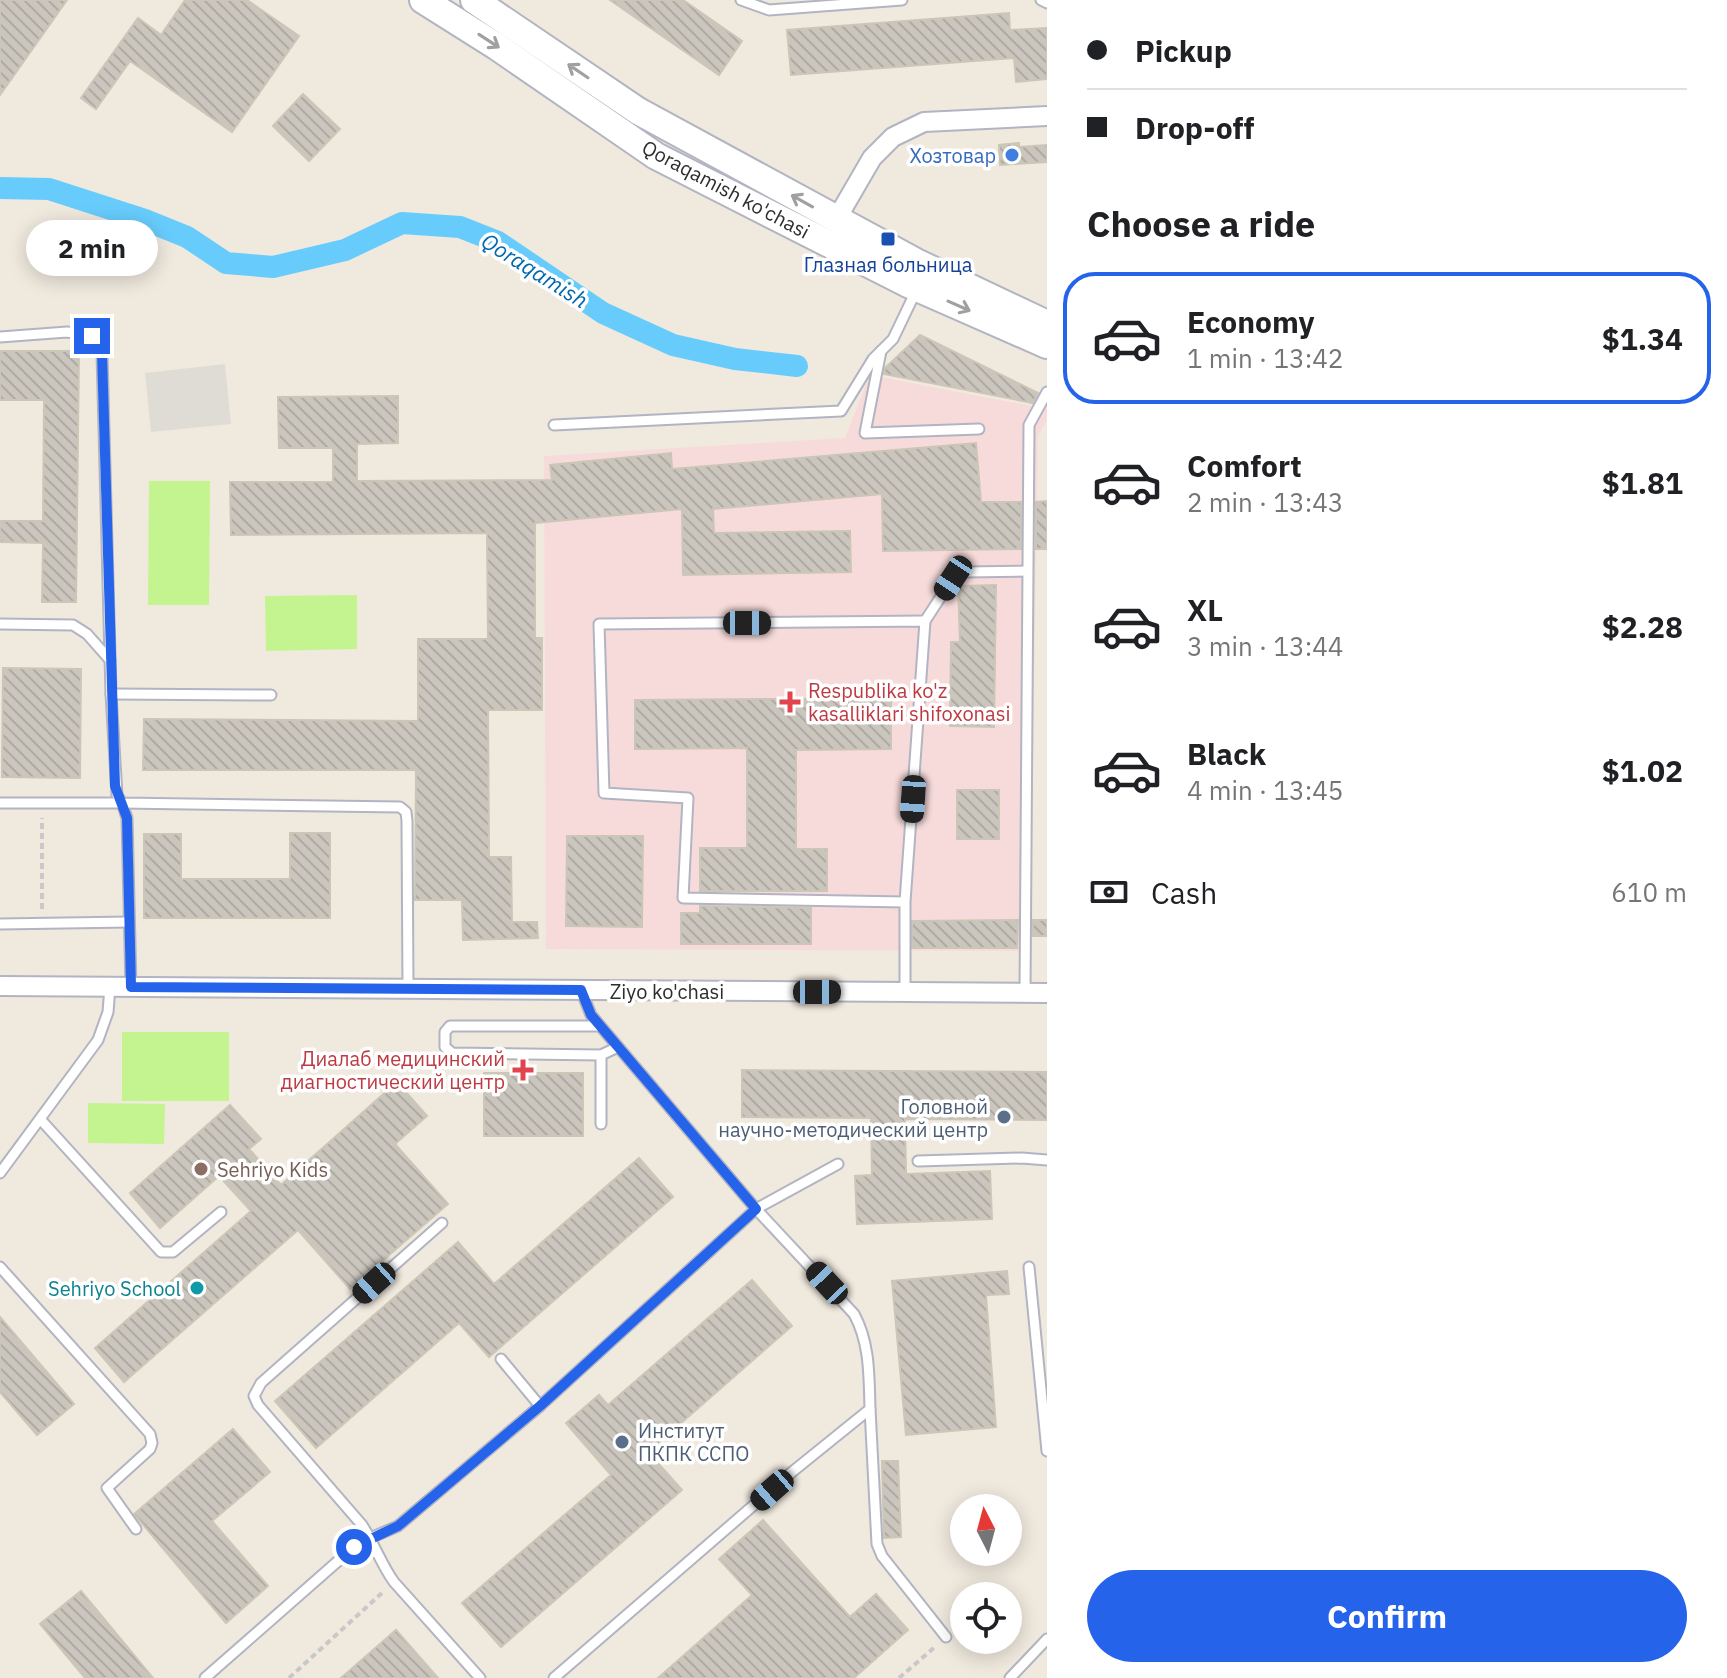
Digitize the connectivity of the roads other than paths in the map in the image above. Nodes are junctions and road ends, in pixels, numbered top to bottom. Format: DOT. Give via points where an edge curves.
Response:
graph roads {
  1 [pos="423,0"];
  2 [pos="474,0"];
  3 [pos="741,0"];
  4 [pos="902,0"];
  5 [pos="1041,0"];
  6 [pos="880,1"];
  7 [pos="1047,3"];
  8 [pos="1047,116"];
  9 [pos="842,223"];
  10 [pos="917,275"];
  11 [pos="1047,324"];
  12 [pos="0,337"];
  13 [pos="1047,345"];
  14 [pos="881,351"];
  15 [pos="1047,392"];
  16 [pos="554,425"];
  17 [pos="979,429"];
  18 [pos="1027,571"];
  19 [pos="925,621"];
  20 [pos="0,624"];
  21 [pos="110,660"];
  22 [pos="111,694"];
  23 [pos="271,695"];
  24 [pos="0,803"];
  25 [pos="122,803"];
  26 [pos="905,902"];
  27 [pos="129,922"];
  28 [pos="0,924"];
  29 [pos="0,986"];
  30 [pos="110,987"];
  31 [pos="131,987"];
  32 [pos="408,989"];
  33 [pos="581,990"];
  34 [pos="905,992"];
  35 [pos="1025,993"];
  36 [pos="1047,993"];
  37 [pos="599,1026"];
  38 [pos="618,1047"];
  39 [pos="601,1055"];
  40 [pos="41,1120"];
  41 [pos="601,1124"];
  42 [pos="1047,1160"];
  43 [pos="918,1161"];
  44 [pos="838,1164"];
  45 [pos="0,1173"];
  46 [pos="756,1209"];
  47 [pos="221,1212"];
  48 [pos="442,1223"];
  49 [pos="0,1267"];
  50 [pos="1029,1267"];
  51 [pos="501,1359"];
  52 [pos="540,1406"];
  53 [pos="870,1409"];
  54 [pos="1047,1451"];
  55 [pos="136,1529"];
  56 [pos="370,1538"];
  57 [pos="946,1637"];
  58 [pos="1047,1639"];
  59 [pos="205,1678"];
  60 [pos="480,1678"];
  61 [pos="554,1678"];
  62 [pos="1010,1678"];
  1 -- 10 [label="main road, Qoraqamish ko'chasi, one-way" via="656,156"];
  9 -- 2 [label="main road, Qoraqamish ko'chasi, one-way" via="638,111"];
  3 -- 6 [label="lane" via="769,10"];
  4 -- 6 [label="lane"];
  5 -- 7 [label="lane"];
  8 -- 9 [label="street" via="924,122 893,137 872,158"];
  9 -- 10 [label="main road, Qoraqamish ko'chasi"];
  10 -- 11 [label="main road, Qoraqamish ko'chasi"];
  10 -- 13 [label="main road, Qoraqamish ko'chasi, one-way"];
  10 -- 14 [label="lane" via="893,339"];
  12 -- 21 [label="lane" via="67,332 92,336 102,354"];
  14 -- 16 [label="lane" via="841,411"];
  14 -- 17 [label="lane" via="865,433"];
  15 -- 18 [label="lane" via="1029,425"];
  18 -- 19 [label="lane" via="965,572 953,578"];
  18 -- 35 [label="lane"];
  19 -- 26 [label="lane"];
  19 -- 26 [label="lane" via="599,624 604,793 688,798 683,898"];
  20 -- 21 [label="lane" via="73,625"];
  21 -- 22 [label="lane"];
  22 -- 23 [label="lane"];
  22 -- 25 [label="lane" via="115,786"];
  24 -- 25 [label="lane"];
  25 -- 27 [label="lane" via="127,818"];
  25 -- 32 [label="lane" via="400,807 407,821"];
  26 -- 34 [label="lane"];
  27 -- 28 [label="lane"];
  27 -- 31 [label="lane"];
  29 -- 30 [label="street, Ziyo ko'chasi"];
  30 -- 31 [label="street, Ziyo ko'chasi"];
  30 -- 40 [label="lane" via="98,1040"];
  31 -- 32 [label="street, Ziyo ko'chasi"];
  32 -- 33 [label="street, Ziyo ko'chasi"];
  33 -- 34 [label="street, Ziyo ko'chasi"];
  33 -- 37 [label="lane"];
  34 -- 35 [label="street, Ziyo ko'chasi"];
  35 -- 36 [label="street, Ziyo ko'chasi"];
  37 -- 38 [label="lane"];
  37 -- 39 [label="lane" via="450,1026 445,1047 452,1053"];
  38 -- 39 [label="lane"];
  38 -- 46 [label="lane"];
  39 -- 41 [label="lane"];
  40 -- 45 [label="lane"];
  40 -- 47 [label="lane" via="161,1252 173,1252"];
  42 -- 43 [label="lane"];
  44 -- 46 [label="lane"];
  46 -- 52 [label="lane"];
  46 -- 53 [label="lane" via="854,1314 868,1357"];
  48 -- 56 [label="lane" via="261,1383 254,1396"];
  49 -- 55 [label="lane" via="150,1434 150,1449 107,1488"];
  50 -- 54 [label="lane"];
  51 -- 52 [label="lane"];
  52 -- 56 [label="lane" via="398,1526"];
  53 -- 57 [label="lane" via="877,1544"];
  53 -- 61 [label="lane"];
  56 -- 59 [label="lane"];
  56 -- 60 [label="lane" via="394,1582"];
  58 -- 62 [label="lane"];
}
